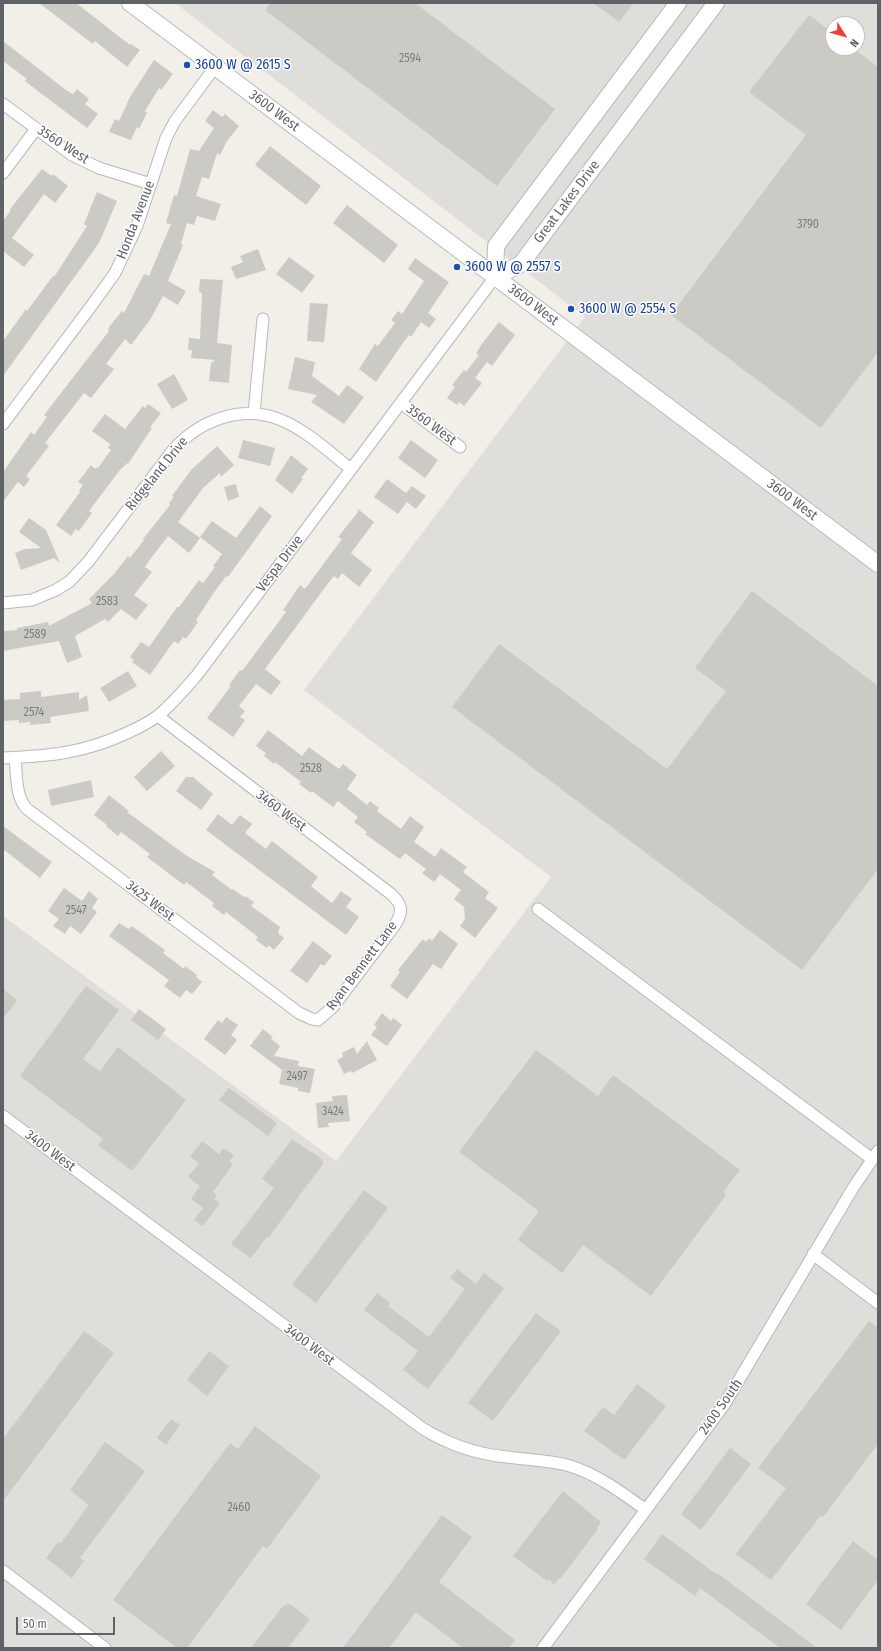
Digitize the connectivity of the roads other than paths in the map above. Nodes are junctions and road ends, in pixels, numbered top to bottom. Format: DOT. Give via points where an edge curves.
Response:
graph roads {
  1 [pos="130,3"];
  2 [pos="678,3"];
  3 [pos="716,3"];
  4 [pos="215,67"];
  5 [pos="3,104"];
  6 [pos="36,129"];
  7 [pos="3,173"];
  8 [pos="151,184"];
  9 [pos="495,277"];
  10 [pos="263,319"];
  11 [pos="401,403"];
  12 [pos="254,413"];
  13 [pos="3,424"];
  14 [pos="460,447"];
  15 [pos="351,469"];
  16 [pos="878,564"];
  17 [pos="3,603"];
  18 [pos="158,716"];
  19 [pos="3,758"];
  20 [pos="15,758"];
  21 [pos="402,908"];
  22 [pos="538,909"];
  23 [pos="318,1020"];
  24 [pos="3,1116"];
  25 [pos="875,1155"];
  26 [pos="813,1254"];
  27 [pos="878,1303"];
  28 [pos="646,1510"];
  29 [pos="3,1572"];
  30 [pos="105,1648"];
  31 [pos="543,1648"];
  1 -- 4 [label="street, 3600 West"];
  2 -- 9 [label="street" via="496,246"];
  3 -- 9 [label="street, Great Lakes Drive" via="521,264"];
  4 -- 8 [label="street, Honda Avenue" via="170,131"];
  4 -- 9 [label="street, 3600 West"];
  5 -- 6 [label="street, 3560 West"];
  6 -- 7 [label="street"];
  6 -- 8 [label="street, 3560 West" via="86,162"];
  8 -- 13 [label="street, Honda Avenue" via="134,233 115,273"];
  9 -- 11 [label="street, Vespa Drive"];
  9 -- 16 [label="street, 3600 West"];
  10 -- 12 [label="street"];
  11 -- 14 [label="street, 3560 West"];
  11 -- 15 [label="street, Vespa Drive"];
  12 -- 15 [label="street, Ridgeland Drive" via="294,427"];
  12 -- 17 [label="street, Ridgeland Drive" via="232,414 207,422 182,439 88,562 69,582 32,600"];
  15 -- 18 [label="street, Vespa Drive" via="197,675"];
  18 -- 20 [label="street, Vespa Drive" via="94,747 55,755"];
  18 -- 21 [label="street, 3460 West" via="391,894"];
  19 -- 20 [label="street, Vespa Drive"];
  20 -- 23 [label="street, 3425 West" via="19,794 27,809 300,1013"];
  21 -- 23 [label="street, Ryan Bennett Lane" via="395,925 333,1007"];
  22 -- 25 [label="street"];
  24 -- 28 [label="street, 3400 West" via="422,1428 452,1445 467,1450 554,1462 575,1468 601,1480"];
  25 -- 26 [label="street, 2400 South"];
  26 -- 27 [label="street"];
  26 -- 28 [label="street, 2400 South" via="724,1405"];
  28 -- 31 [label="street, 2400 South"];
  29 -- 30 [label="street"];
}
